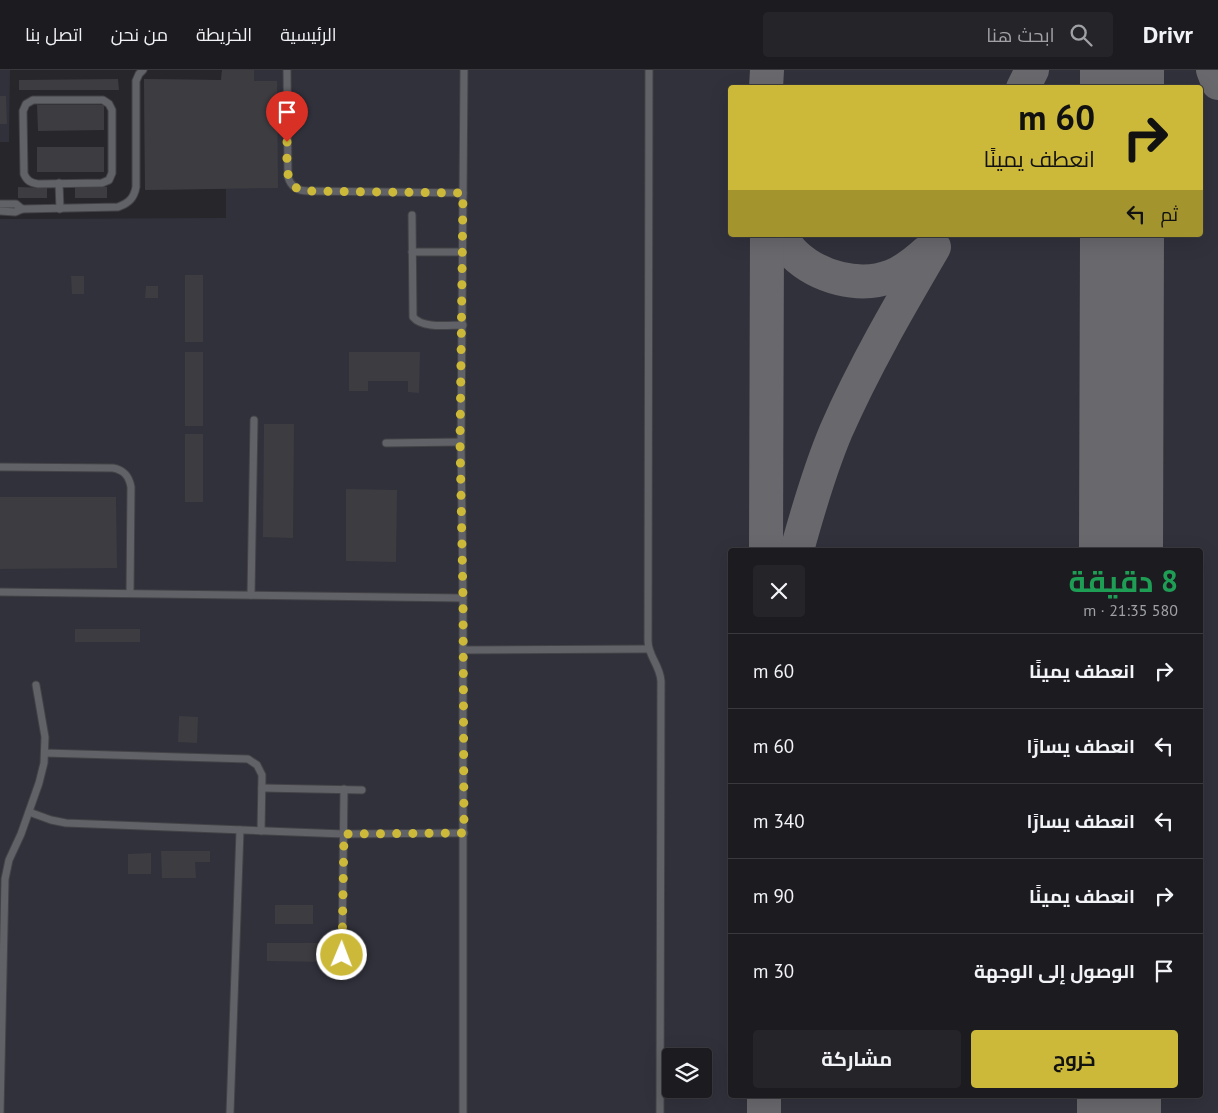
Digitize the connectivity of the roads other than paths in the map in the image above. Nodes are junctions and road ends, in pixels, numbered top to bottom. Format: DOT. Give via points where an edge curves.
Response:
graph roads {
  1 [pos="143,70"];
  2 [pos="287,70"];
  3 [pos="464,70"];
  4 [pos="649,70"];
  5 [pos="59,183"];
  6 [pos="463,193"];
  7 [pos="0,204"];
  8 [pos="22,209"];
  9 [pos="60,209"];
  10 [pos="0,211"];
  11 [pos="412,215"];
  12 [pos="412,252"];
  13 [pos="462,252"];
  14 [pos="463,325"];
  15 [pos="254,420"];
  16 [pos="386,442"];
  17 [pos="460,442"];
  18 [pos="0,467"];
  19 [pos="0,592"];
  20 [pos="130,594"];
  21 [pos="251,595"];
  22 [pos="463,598"];
  23 [pos="648,649"];
  24 [pos="463,650"];
  25 [pos="36,685"];
  26 [pos="45,752"];
  27 [pos="262,788"];
  28 [pos="344,789"];
  29 [pos="362,790"];
  30 [pos="29,812"];
  31 [pos="240,830"];
  32 [pos="261,831"];
  33 [pos="464,833"];
  34 [pos="344,834"];
  35 [pos="342,955"];
  36 [pos="0,1113"];
  37 [pos="230,1113"];
  38 [pos="463,1113"];
  39 [pos="660,1113"];
  1 -- 9 [label="lane" via="136,81 136,187 133,196 118,207"];
  2 -- 6 [label="lane" via="288,177 296,189 308,192"];
  3 -- 6 [label="lane"];
  4 -- 23 [label="lane"];
  5 -- 5 [label="lane" via="102,183 111,177 112,110 106,101 34,100 24,107 24,174 33,183"];
  5 -- 9 [label="lane"];
  6 -- 13 [label="lane"];
  7 -- 8 [label="lane" via="16,204"];
  8 -- 9 [label="lane"];
  8 -- 10 [label="lane"];
  11 -- 12 [label="lane"];
  12 -- 13 [label="lane"];
  12 -- 14 [label="lane" via="412,314 415,320 424,324"];
  13 -- 14 [label="lane"];
  14 -- 17 [label="lane"];
  15 -- 21 [label="lane"];
  16 -- 17 [label="lane"];
  17 -- 22 [label="lane"];
  18 -- 20 [label="lane" via="113,468 126,474 131,487"];
  19 -- 20 [label="lane"];
  20 -- 21 [label="lane"];
  21 -- 22 [label="lane"];
  22 -- 24 [label="lane"];
  23 -- 24 [label="lane"];
  23 -- 39 [label="lane" via="658,666 661,681"];
  24 -- 33 [label="lane"];
  25 -- 26 [label="lane"];
  26 -- 27 [label="lane" via="248,759 260,770"];
  26 -- 30 [label="lane" via="42,773"];
  27 -- 28 [label="lane"];
  27 -- 32 [label="lane"];
  28 -- 29 [label="lane"];
  28 -- 34 [label="lane"];
  30 -- 31 [label="lane" via="66,823"];
  30 -- 36 [label="lane" via="12,851 6,880"];
  31 -- 32 [label="lane"];
  31 -- 37 [label="lane"];
  32 -- 34 [label="lane"];
  33 -- 34 [label="lane"];
  33 -- 38 [label="lane"];
  34 -- 35 [label="lane"];
}
